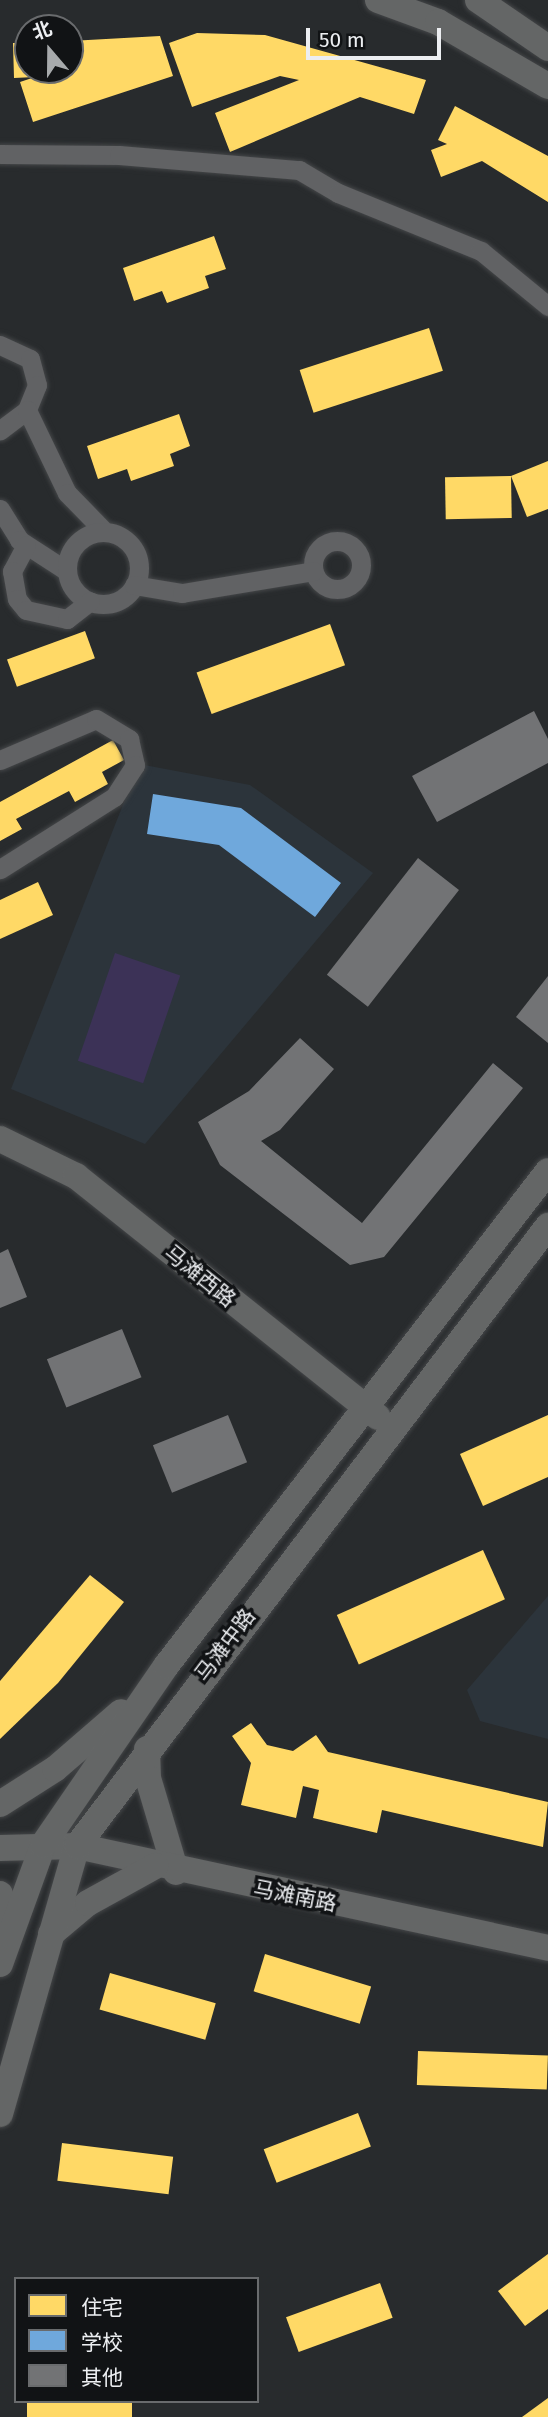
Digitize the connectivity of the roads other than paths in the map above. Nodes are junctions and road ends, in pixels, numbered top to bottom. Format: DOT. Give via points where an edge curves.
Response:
graph roads {
  1 [pos="378,0"];
  2 [pos="482,1"];
  3 [pos="548,48"];
  4 [pos="548,86"];
  5 [pos="0,154"];
  6 [pos="548,306"];
  7 [pos="0,345"];
  8 [pos="27,410"];
  9 [pos="0,430"];
  10 [pos="0,509"];
  11 [pos="105,532"];
  12 [pos="26,545"];
  13 [pos="67,571"];
  14 [pos="313,571"];
  15 [pos="134,584"];
  16 [pos="8,600"];
  17 [pos="90,601"];
  18 [pos="0,760"];
  19 [pos="0,869"];
  20 [pos="0,1139"];
  21 [pos="548,1171"];
  22 [pos="548,1226"];
  23 [pos="364,1408"];
  24 [pos="392,1427"];
  25 [pos="166,1666"];
  26 [pos="147,1749"];
  27 [pos="0,1804"];
  28 [pos="43,1845"];
  29 [pos="77,1846"];
  30 [pos="0,1848"];
  31 [pos="0,1854"];
  32 [pos="166,1869"];
  33 [pos="0,1894"];
  34 [pos="12,1930"];
  35 [pos="51,1934"];
  36 [pos="548,1948"];
  37 [pos="0,1964"];
  38 [pos="0,2114"];
  1 -- 4 [label="main road" via="438,22"];
  2 -- 3 [label="main road"];
  5 -- 6 [label="street" via="119,155 299,170 338,193 481,251"];
  7 -- 8 [label="street" via="20,350 36,371"];
  8 -- 9 [label="street"];
  8 -- 11 [label="street" via="67,493"];
  10 -- 12 [label="street"];
  11 -- 13 [label="street" via="77,543"];
  11 -- 15 [label="street" via="124,539 136,555"];
  12 -- 13 [label="street"];
  12 -- 16 [label="street" via="12,570"];
  13 -- 17 [label="street" via="74,590"];
  14 -- 15 [label="street" via="182,593"];
  15 -- 17 [label="street" via="110,603"];
  16 -- 17 [label="street" via="52,621 80,612"];
  18 -- 19 [label="street" via="96,719 129,739 135,765 114,797"];
  20 -- 23 [label="main road, 马滩西路" via="76,1176"];
  21 -- 23 [label="main road, 马滩中路"];
  22 -- 24 [label="main road, 马滩中路"];
  23 -- 24 [label="main road, 马滩西路"];
  23 -- 25 [label="main road, 马滩中路"];
  24 -- 26 [label="main road, 马滩中路"];
  25 -- 27 [label="main road" via="100,1733"];
  25 -- 28 [label="main road, 马滩中路"];
  26 -- 29 [label="main road, 马滩中路"];
  26 -- 32 [label="main road" via="148,1778"];
  28 -- 29 [label="main road, 马滩南路"];
  28 -- 30 [label="main road, 马滩南路"];
  28 -- 31 [label="main road, 马滩南路"];
  28 -- 34 [label="main road, 马滩中路"];
  29 -- 32 [label="main road, 马滩南路"];
  29 -- 35 [label="main road, 马滩中路"];
  32 -- 35 [label="main road" via="88,1903"];
  32 -- 36 [label="main road, 马滩南路"];
  33 -- 34 [label="main road"];
  34 -- 37 [label="main road, 马滩中路"];
  35 -- 38 [label="main road, 马滩中路"];
}
